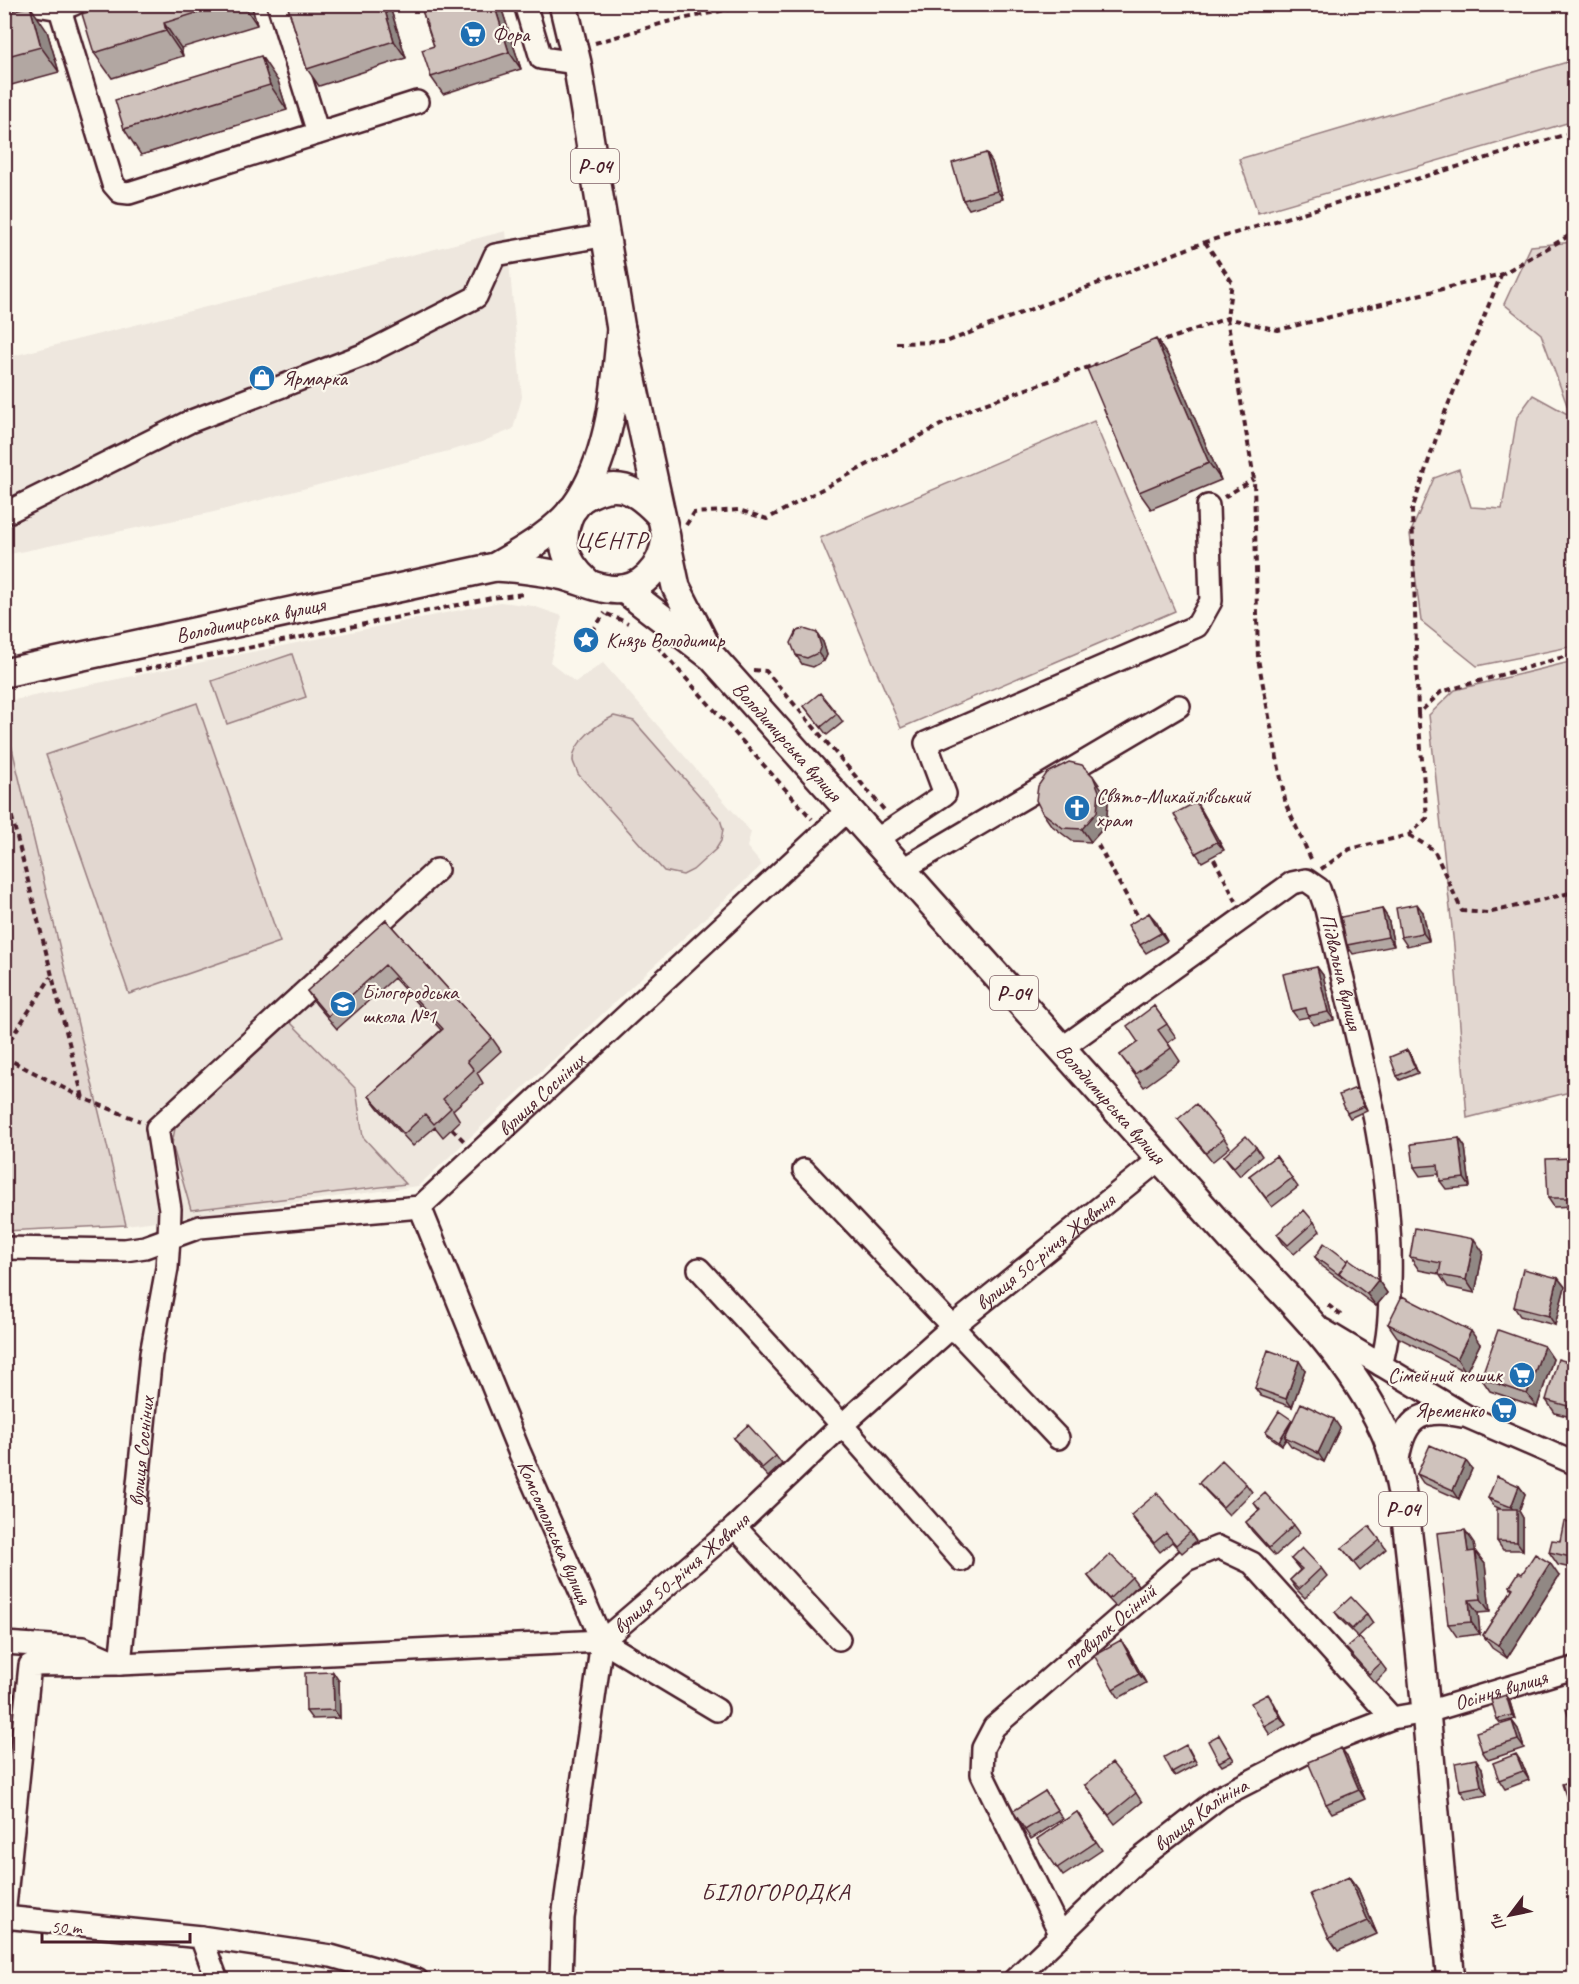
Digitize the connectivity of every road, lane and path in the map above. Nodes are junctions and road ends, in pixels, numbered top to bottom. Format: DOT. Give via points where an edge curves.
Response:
graph roads {
  1 [pos="14,4"];
  2 [pos="31,4"];
  3 [pos="279,4"];
  4 [pos="525,4"];
  5 [pos="755,4"];
  6 [pos="4,7"];
  7 [pos="67,7"];
  8 [pos="567,7"];
  9 [pos="575,56"];
  10 [pos="417,102"];
  11 [pos="1575,132"];
  12 [pos="318,133"];
  13 [pos="1575,233"];
  14 [pos="607,235"];
  15 [pos="1205,242"];
  16 [pos="1502,274"];
  17 [pos="1227,318"];
  18 [pos="621,329"];
  19 [pos="897,343"];
  20 [pos="1144,348"];
  21 [pos="1102,363"];
  22 [pos="1254,479"];
  23 [pos="576,505"];
  24 [pos="1208,506"];
  25 [pos="4,514"];
  26 [pos="670,528"];
  27 [pos="495,567"];
  28 [pos="586,581"];
  29 [pos="624,589"];
  30 [pos="530,595"];
  31 [pos="597,610"];
  32 [pos="605,613"];
  33 [pos="634,627"];
  34 [pos="586,640"];
  35 [pos="651,641"];
  36 [pos="1575,654"];
  37 [pos="712,657"];
  38 [pos="747,670"];
  39 [pos="132,671"];
  40 [pos="4,673"];
  41 [pos="1179,706"];
  42 [pos="1418,714"];
  43 [pos="4,786"];
  44 [pos="849,809"];
  45 [pos="823,832"];
  46 [pos="887,833"];
  47 [pos="1408,835"];
  48 [pos="1098,845"];
  49 [pos="1214,859"];
  50 [pos="903,869"];
  51 [pos="436,870"];
  52 [pos="1311,876"];
  53 [pos="1575,892"];
  54 [pos="1245,918"];
  55 [pos="1145,927"];
  56 [pos="52,976"];
  57 [pos="1062,1048"];
  58 [pos="4,1050"];
  59 [pos="4,1057"];
  60 [pos="83,1098"];
  61 [pos="157,1128"];
  62 [pos="1161,1158"];
  63 [pos="804,1170"];
  64 [pos="420,1207"];
  65 [pos="169,1238"];
  66 [pos="4,1248"];
  67 [pos="699,1269"];
  68 [pos="1322,1300"];
  69 [pos="1349,1321"];
  70 [pos="952,1327"];
  71 [pos="1317,1327"];
  72 [pos="1381,1365"];
  73 [pos="1468,1417"];
  74 [pos="842,1425"];
  75 [pos="1058,1438"];
  76 [pos="1575,1463"];
  77 [pos="1396,1472"];
  78 [pos="735,1527"];
  79 [pos="961,1560"];
  80 [pos="839,1639"];
  81 [pos="602,1641"];
  82 [pos="4,1643"];
  83 [pos="120,1664"];
  84 [pos="1575,1668"];
  85 [pos="717,1710"];
  86 [pos="1427,1712"];
  87 [pos="1392,1718"];
  88 [pos="4,1917"];
  89 [pos="1061,1935"];
  90 [pos="201,1937"];
  91 [pos="217,1980"];
  92 [pos="417,1980"];
  93 [pos="561,1980"];
  94 [pos="1014,1980"];
  95 [pos="1451,1980"];
  1 -- 6 [label="street"];
  2 -- 7 [label="street"];
  3 -- 12 [label="street"];
  4 -- 9 [label="street" via="541,58"];
  5 -- 9 [label="path" via="667,22"];
  7 -- 12 [label="street" via="112,184 120,192 129,193"];
  8 -- 9 [label="main road, Р-04"];
  9 -- 14 [label="main road, Р-04"];
  10 -- 12 [label="street"];
  11 -- 15 [label="path"];
  13 -- 16 [label="path"];
  14 -- 18 [label="main road, Р-04"];
  14 -- 25 [label="street" via="495,255 476,297 363,355 189,422"];
  15 -- 17 [label="path" via="1232,282"];
  15 -- 19 [label="path" via="946,342"];
  16 -- 17 [label="path" via="1278,330"];
  16 -- 42 [label="path" via="1444,415 1412,510"];
  17 -- 20 [label="path"];
  17 -- 22 [label="path"];
  18 -- 23 [label="main road, Р-04" via="616,387 605,436 597,463"];
  18 -- 26 [label="main road, Р-04"];
  21 -- 26 [label="path" via="970,409 767,519 739,510 694,513"];
  22 -- 24 [label="path"];
  22 -- 52 [label="path" via="1258,659 1286,805"];
  23 -- 26 [label="main road" via="595,490 627,488 640,495"];
  23 -- 27 [label="main road" via="538,540"];
  23 -- 28 [label="main road, Р-04" via="562,540 573,570"];
  24 -- 46 [label="street" via="1211,601 1197,626 926,743 945,794"];
  26 -- 29 [label="main road" via="658,565 637,585"];
  26 -- 37 [label="main road, Володимирська вулиця / Р-04" via="676,587"];
  27 -- 28 [label="main road"];
  27 -- 40 [label="main road, Володимирська вулиця"];
  28 -- 29 [label="main road, Р-04" via="609,590"];
  29 -- 37 [label="main road, Володимирська вулиця / Р-04"];
  30 -- 39 [label="path" via="492,598"];
  31 -- 32 [label="path"];
  32 -- 33 [label="path"];
  32 -- 34 [label="path"];
  35 -- 45 [label="path"];
  36 -- 42 [label="path" via="1441,692"];
  37 -- 44 [label="main road, Володимирська вулиця / Р-04"];
  38 -- 46 [label="path" via="766,671"];
  41 -- 50 [label="street"];
  42 -- 47 [label="path" via="1427,818"];
  43 -- 56 [label="path"];
  44 -- 45 [label="street, вулиця Сосніних"];
  44 -- 46 [label="main road, Володимирська вулиця / Р-04"];
  45 -- 64 [label="street, вулиця Сосніних"];
  46 -- 50 [label="main road, Володимирська вулиця / Р-04"];
  47 -- 52 [label="path" via="1350,849"];
  47 -- 53 [label="path" via="1434,850 1462,911 1488,913"];
  48 -- 55 [label="path"];
  49 -- 54 [label="path"];
  50 -- 57 [label="main road, Володимирська вулиця / Р-04"];
  51 -- 61 [label="street"];
  52 -- 54 [label="street" via="1292,883"];
  52 -- 72 [label="street, Підвальна вулиця" via="1326,909 1373,1117 1392,1234 1390,1315"];
  54 -- 57 [label="street"];
  56 -- 58 [label="path"];
  56 -- 60 [label="path"];
  57 -- 62 [label="main road, Володимирська вулиця / Р-04"];
  59 -- 60 [label="path"];
  60 -- 61 [label="path"];
  61 -- 65 [label="street, вулиця Сосніних" via="170,1209"];
  62 -- 70 [label="street, вулиця 50-річчя Жовтня"];
  62 -- 71 [label="main road, Володимирська вулиця / Р-04"];
  63 -- 70 [label="street"];
  64 -- 65 [label="street" via="200,1227"];
  64 -- 81 [label="street, Комсомольська вулиця" via="519,1451"];
  65 -- 66 [label="street" via="125,1250"];
  65 -- 83 [label="street, вулиця Сосніних" via="150,1354"];
  67 -- 74 [label="street"];
  68 -- 69 [label="path"];
  70 -- 74 [label="street, вулиця 50-річчя Жовтня"];
  70 -- 75 [label="street"];
  71 -- 72 [label="street, Володимирська вулиця"];
  71 -- 77 [label="main road, Р-04" via="1358,1380 1385,1431"];
  72 -- 73 [label="street, Володимирська вулиця"];
  73 -- 76 [label="street, Володимирська вулиця"];
  73 -- 77 [label="street" via="1423,1414 1408,1424 1400,1441"];
  74 -- 78 [label="street, вулиця 50-річчя Жовтня"];
  74 -- 79 [label="street"];
  77 -- 86 [label="main road, Р-04" via="1407,1529"];
  78 -- 80 [label="street"];
  78 -- 81 [label="street, вулиця 50-річчя Жовтня"];
  81 -- 83 [label="street, вулиця 50-річчя Жовтня"];
  81 -- 85 [label="street"];
  81 -- 93 [label="street" via="563,1918"];
  82 -- 83 [label="street, вулиця 50-річчя Жовтня" via="83,1648"];
  83 -- 88 [label="street" via="30,1665"];
  84 -- 86 [label="street, Осіння вулиця"];
  86 -- 87 [label="street, вулиця Калініна"];
  86 -- 95 [label="main road, Р-04"];
  87 -- 89 [label="street, вулиця Калініна" via="1317,1747 1220,1797 1136,1862"];
  87 -- 89 [label="street, провулок Осінній" via="1252,1563 1218,1547 1186,1560 994,1727 983,1748 982,1774"];
  88 -- 90 [label="street"];
  89 -- 94 [label="street, вулиця Калініна"];
  90 -- 91 [label="street"];
  90 -- 92 [label="street" via="331,1956"];
}
